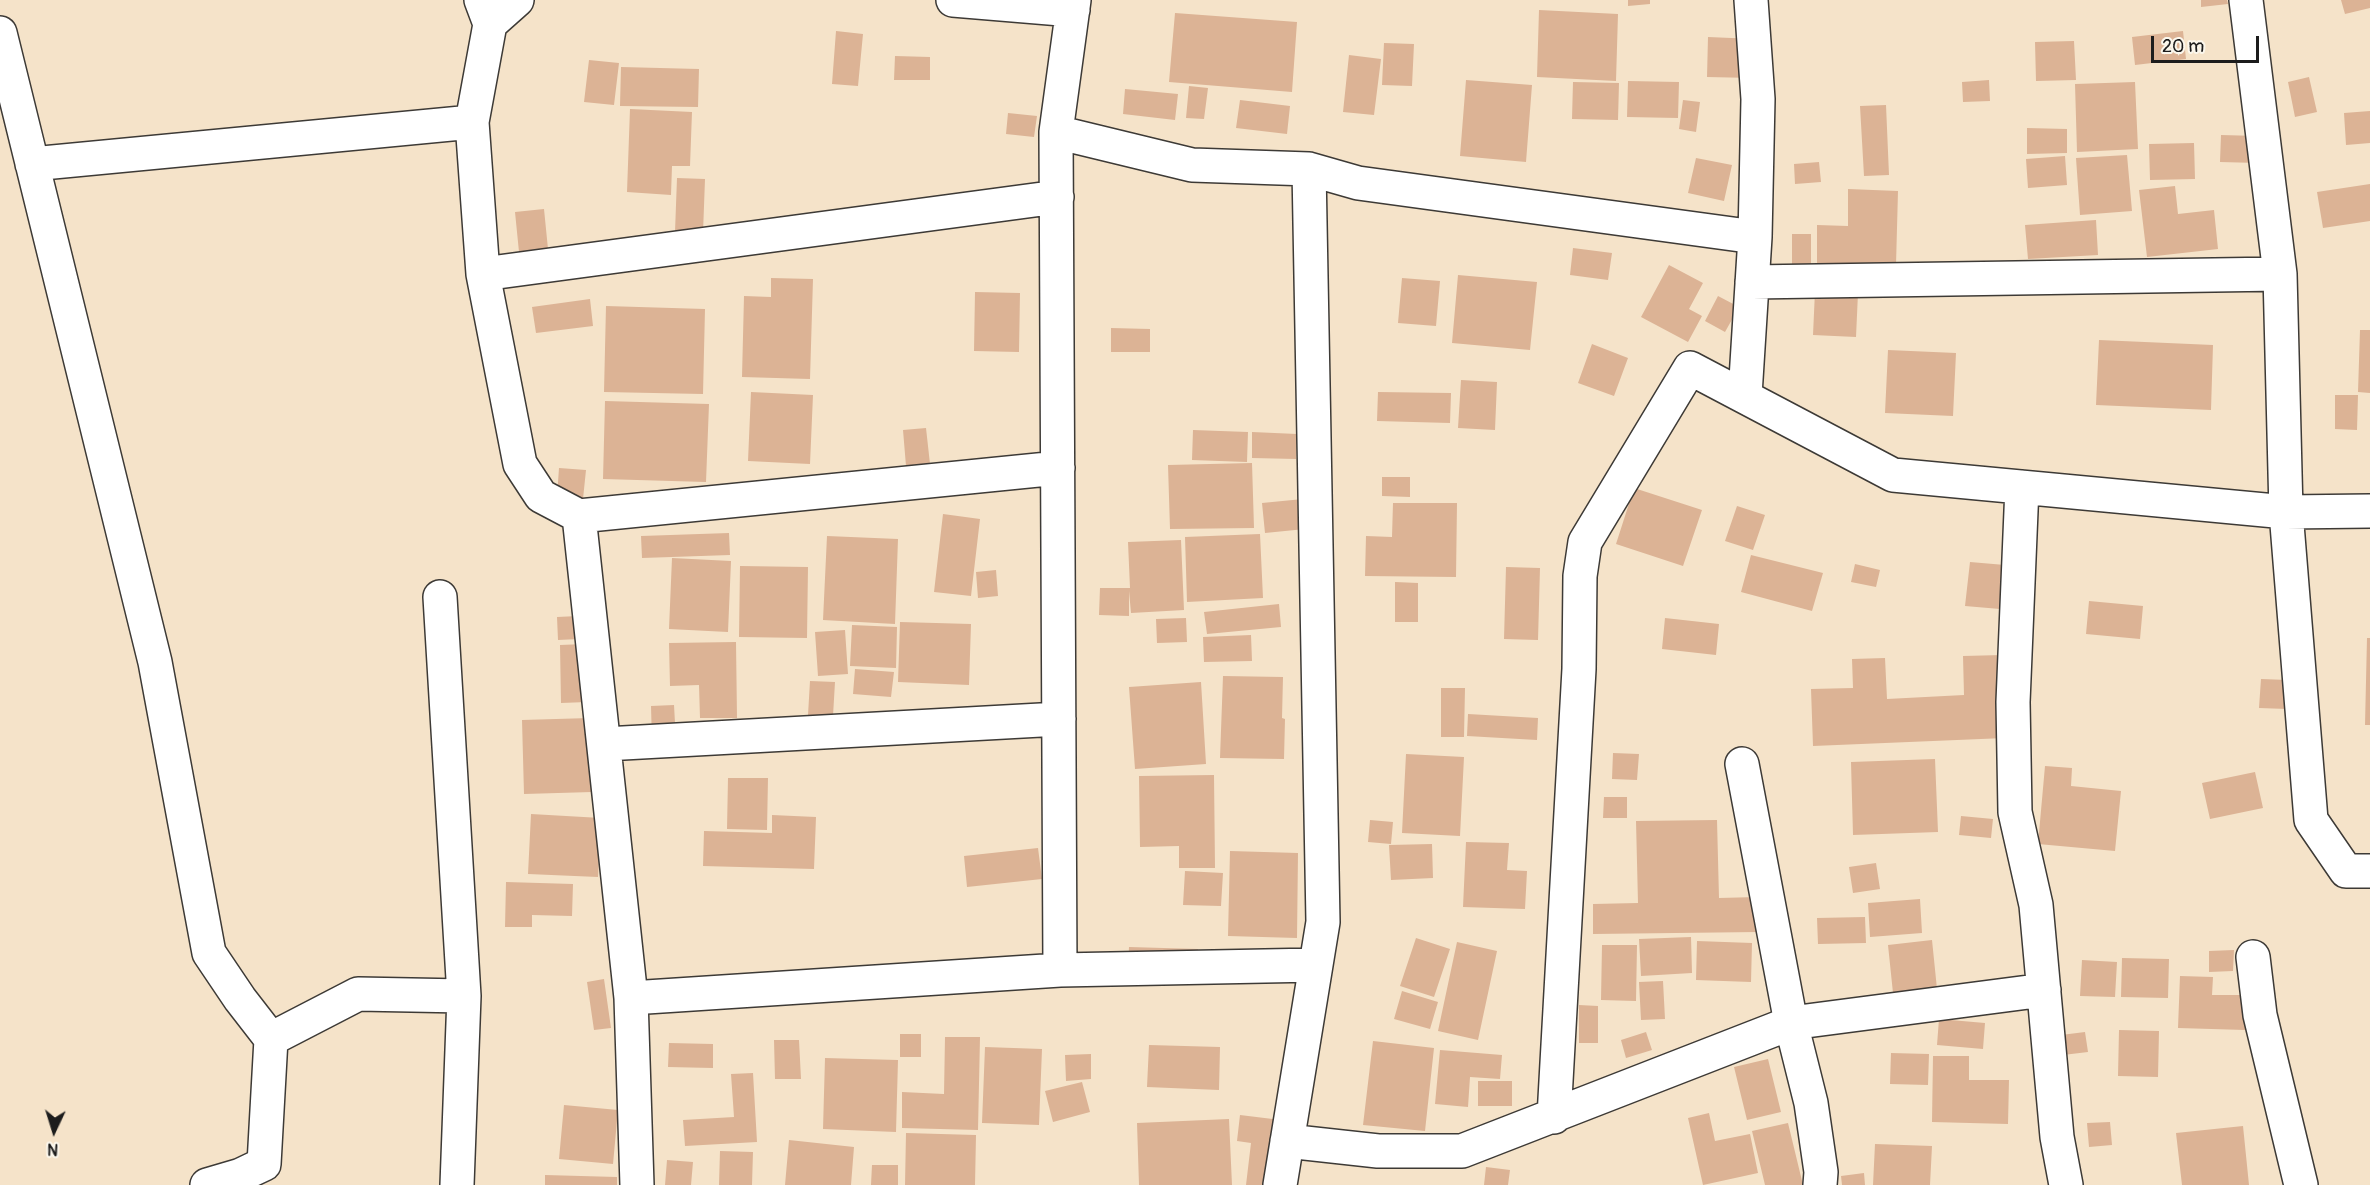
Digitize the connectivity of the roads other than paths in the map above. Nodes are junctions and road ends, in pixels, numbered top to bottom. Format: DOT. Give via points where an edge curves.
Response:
graph roads {
  1 [pos="517,0"];
  2 [pos="953,0"];
  3 [pos="1750,0"];
  4 [pos="2246,0"];
  5 [pos="1073,5"];
  6 [pos="486,12"];
  7 [pos="0,33"];
  8 [pos="472,122"];
  9 [pos="1056,132"];
  10 [pos="32,164"];
  11 [pos="1309,169"];
  12 [pos="1057,197"];
  13 [pos="1755,237"];
  14 [pos="483,274"];
  15 [pos="2280,274"];
  16 [pos="1752,282"];
  17 [pos="1745,395"];
  18 [pos="1058,468"];
  19 [pos="2022,487"];
  20 [pos="2370,511"];
  21 [pos="2286,512"];
  22 [pos="579,516"];
  23 [pos="440,597"];
  24 [pos="1059,719"];
  25 [pos="605,744"];
  26 [pos="1742,764"];
  27 [pos="2370,871"];
  28 [pos="2253,957"];
  29 [pos="1316,965"];
  30 [pos="1060,970"];
  31 [pos="2044,990"];
  32 [pos="464,996"];
  33 [pos="631,998"];
  34 [pos="1791,1023"];
  35 [pos="271,1039"];
  36 [pos="1554,1117"];
  37 [pos="1287,1141"];
  38 [pos="207,1185"];
  39 [pos="457,1185"];
  40 [pos="637,1185"];
  41 [pos="1280,1185"];
  42 [pos="1820,1185"];
  43 [pos="2066,1185"];
  44 [pos="2301,1185"];
  1 -- 6 [label="street"];
  2 -- 5 [label="street"];
  3 -- 13 [label="street" via="1758,99"];
  4 -- 15 [label="street"];
  5 -- 9 [label="street"];
  6 -- 8 [label="street"];
  7 -- 10 [label="street"];
  8 -- 10 [label="street"];
  8 -- 14 [label="street"];
  9 -- 11 [label="street" via="1192,165"];
  9 -- 12 [label="street"];
  10 -- 35 [label="street" via="155,662 209,953"];
  11 -- 13 [label="street" via="1358,183"];
  11 -- 29 [label="street" via="1323,922"];
  12 -- 14 [label="street"];
  12 -- 18 [label="street"];
  13 -- 16 [label="street"];
  14 -- 22 [label="street" via="520,464 541,496"];
  15 -- 16 [label="street"];
  15 -- 21 [label="street"];
  16 -- 17 [label="street"];
  17 -- 19 [label="street" via="1893,475"];
  17 -- 36 [label="street" via="1690,368 1585,542 1580,576 1579,669"];
  18 -- 22 [label="street"];
  18 -- 24 [label="street"];
  19 -- 21 [label="street"];
  19 -- 31 [label="street" via="2013,702 2014,812 2036,905"];
  20 -- 21 [label="street"];
  21 -- 27 [label="street" via="2311,820 2346,871"];
  22 -- 25 [label="street"];
  23 -- 32 [label="street"];
  24 -- 25 [label="street"];
  24 -- 30 [label="street"];
  25 -- 33 [label="street"];
  26 -- 34 [label="street"];
  28 -- 44 [label="street" via="2260,1015"];
  29 -- 30 [label="street"];
  29 -- 37 [label="street"];
  30 -- 33 [label="street"];
  31 -- 34 [label="street"];
  31 -- 43 [label="street" via="2057,1137"];
  32 -- 35 [label="street" via="358,994"];
  32 -- 39 [label="street"];
  33 -- 40 [label="street"];
  34 -- 36 [label="street"];
  34 -- 42 [label="street" via="1811,1103"];
  35 -- 38 [label="street" via="264,1164"];
  36 -- 37 [label="street" via="1462,1151 1378,1151"];
  37 -- 41 [label="street"];
}
